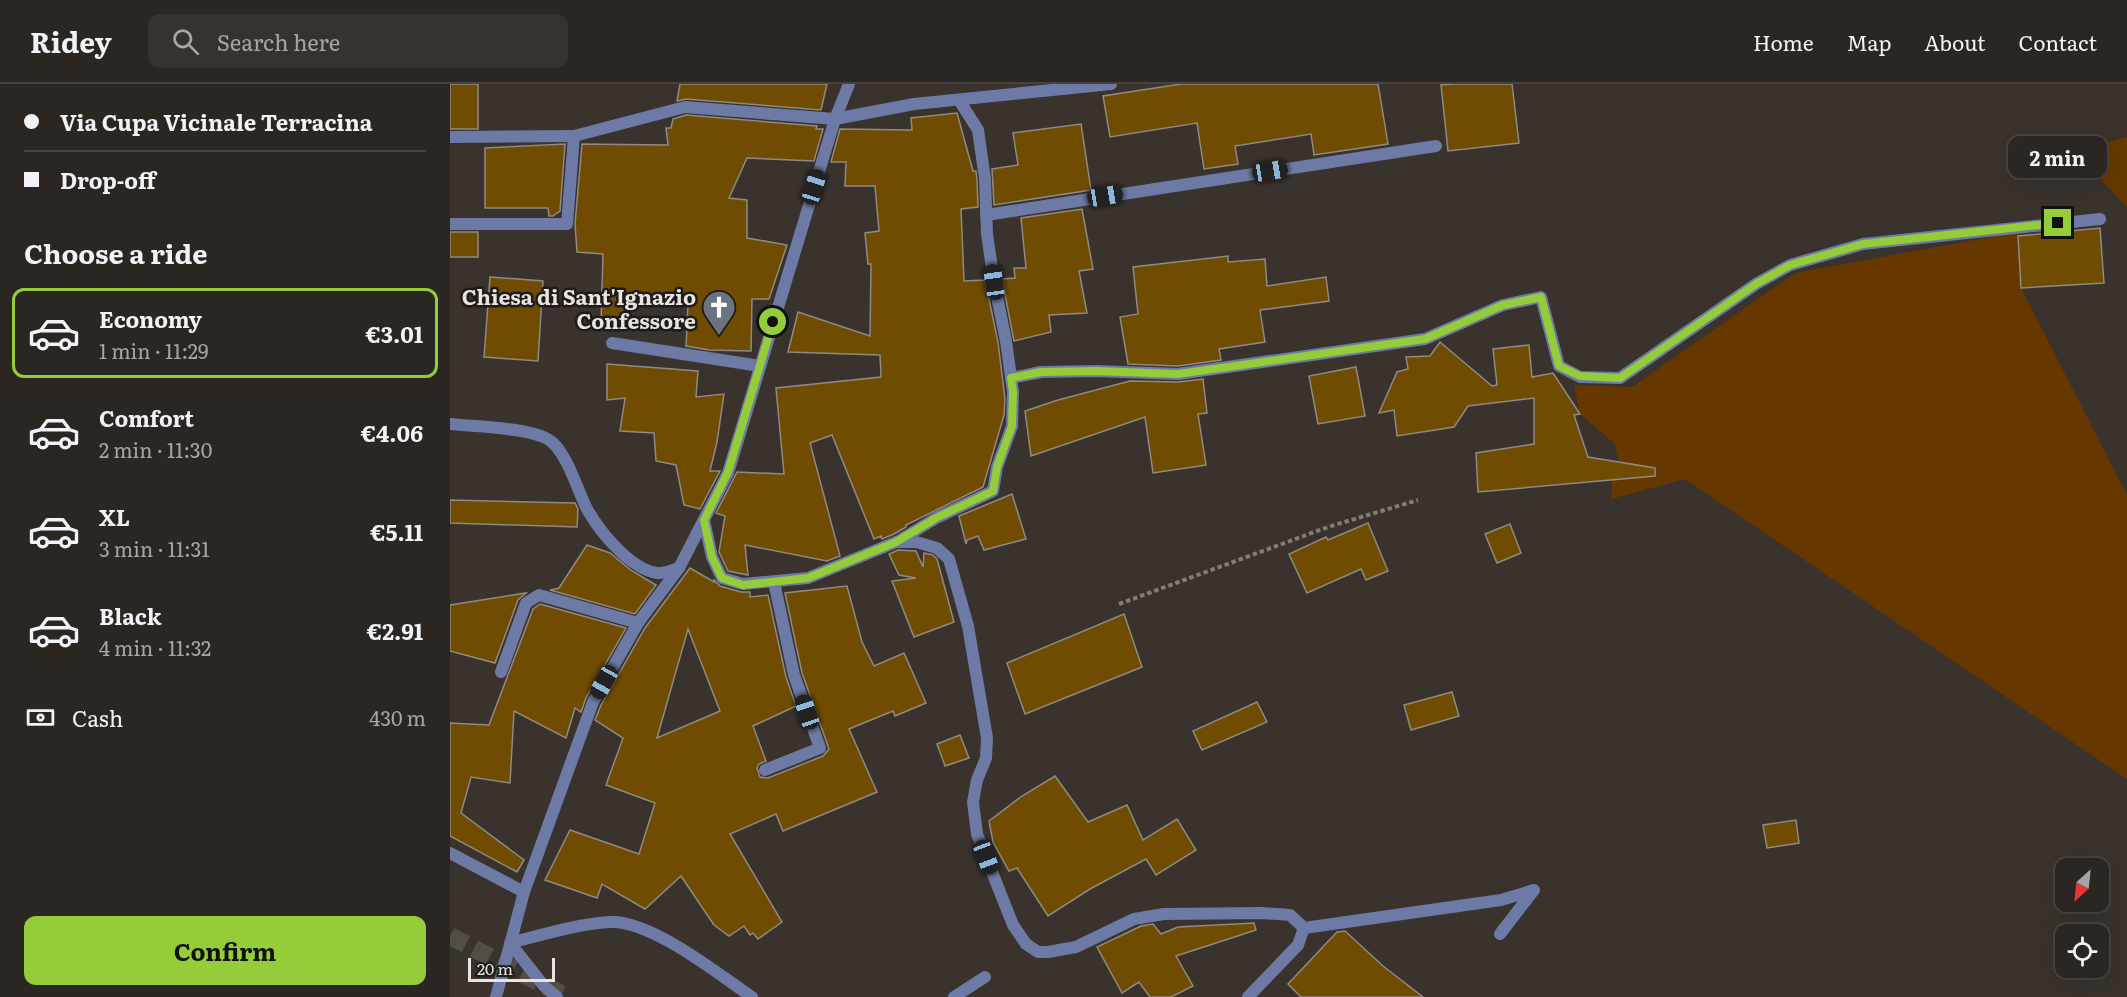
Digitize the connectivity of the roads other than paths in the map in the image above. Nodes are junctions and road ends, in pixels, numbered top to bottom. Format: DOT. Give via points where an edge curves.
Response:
graph roads {
  1 [pos="849,84"];
  2 [pos="1111,84"];
  3 [pos="959,100"];
  4 [pos="835,119"];
  5 [pos="574,136"];
  6 [pos="450,137"];
  7 [pos="1436,146"];
  8 [pos="986,214"];
  9 [pos="2100,219"];
  10 [pos="450,224"];
  11 [pos="612,343"];
  12 [pos="760,366"];
  13 [pos="1011,378"];
  14 [pos="450,424"];
  15 [pos="704,520"];
  16 [pos="896,542"];
  17 [pos="679,568"];
  18 [pos="774,582"];
  19 [pos="638,623"];
  20 [pos="501,672"];
  21 [pos="765,770"];
  22 [pos="450,853"];
  23 [pos="524,892"];
  24 [pos="1304,928"];
  25 [pos="1500,934"];
  26 [pos="510,943"];
  27 [pos="985,977"];
  28 [pos="496,997"];
  29 [pos="557,997"];
  30 [pos="752,997"];
  31 [pos="954,997"];
  32 [pos="1248,997"];
  1 -- 4 [label="street"];
  2 -- 3 [label="street"];
  3 -- 4 [label="street"];
  3 -- 8 [label="street" via="978,130"];
  4 -- 5 [label="street" via="685,107"];
  4 -- 12 [label="street"];
  5 -- 6 [label="street"];
  5 -- 10 [label="street" via="567,224"];
  7 -- 8 [label="street"];
  8 -- 13 [label="street"];
  9 -- 13 [label="street" via="1863,244 1790,265 1620,378 1580,376 1559,366 1541,297 1503,305 1425,339 1178,374 1041,372"];
  11 -- 12 [label="street"];
  12 -- 15 [label="street" via="728,472"];
  13 -- 16 [label="street" via="1012,426 993,491"];
  14 -- 17 [label="street" via="526,431 553,443 588,510 615,547 640,568 659,573"];
  15 -- 17 [label="street"];
  15 -- 18 [label="street" via="712,557 722,578 743,585"];
  16 -- 18 [label="street" via="808,578"];
  16 -- 24 [label="street" via="937,548 949,559 968,626 987,738 986,758 973,802 977,834 1013,925 1026,944 1038,952 1076,947 1134,919 1164,914 1290,915"];
  17 -- 19 [label="street"];
  18 -- 21 [label="street" via="794,675 820,748"];
  19 -- 20 [label="street" via="539,595 526,603"];
  19 -- 23 [label="street" via="593,702"];
  22 -- 23 [label="street"];
  23 -- 26 [label="street"];
  24 -- 25 [label="street" via="1501,900 1534,890"];
  24 -- 32 [label="street" via="1298,945"];
  26 -- 28 [label="street"];
  26 -- 29 [label="street"];
  26 -- 30 [label="street" via="611,922 645,928"];
  27 -- 31 [label="street"];
}
